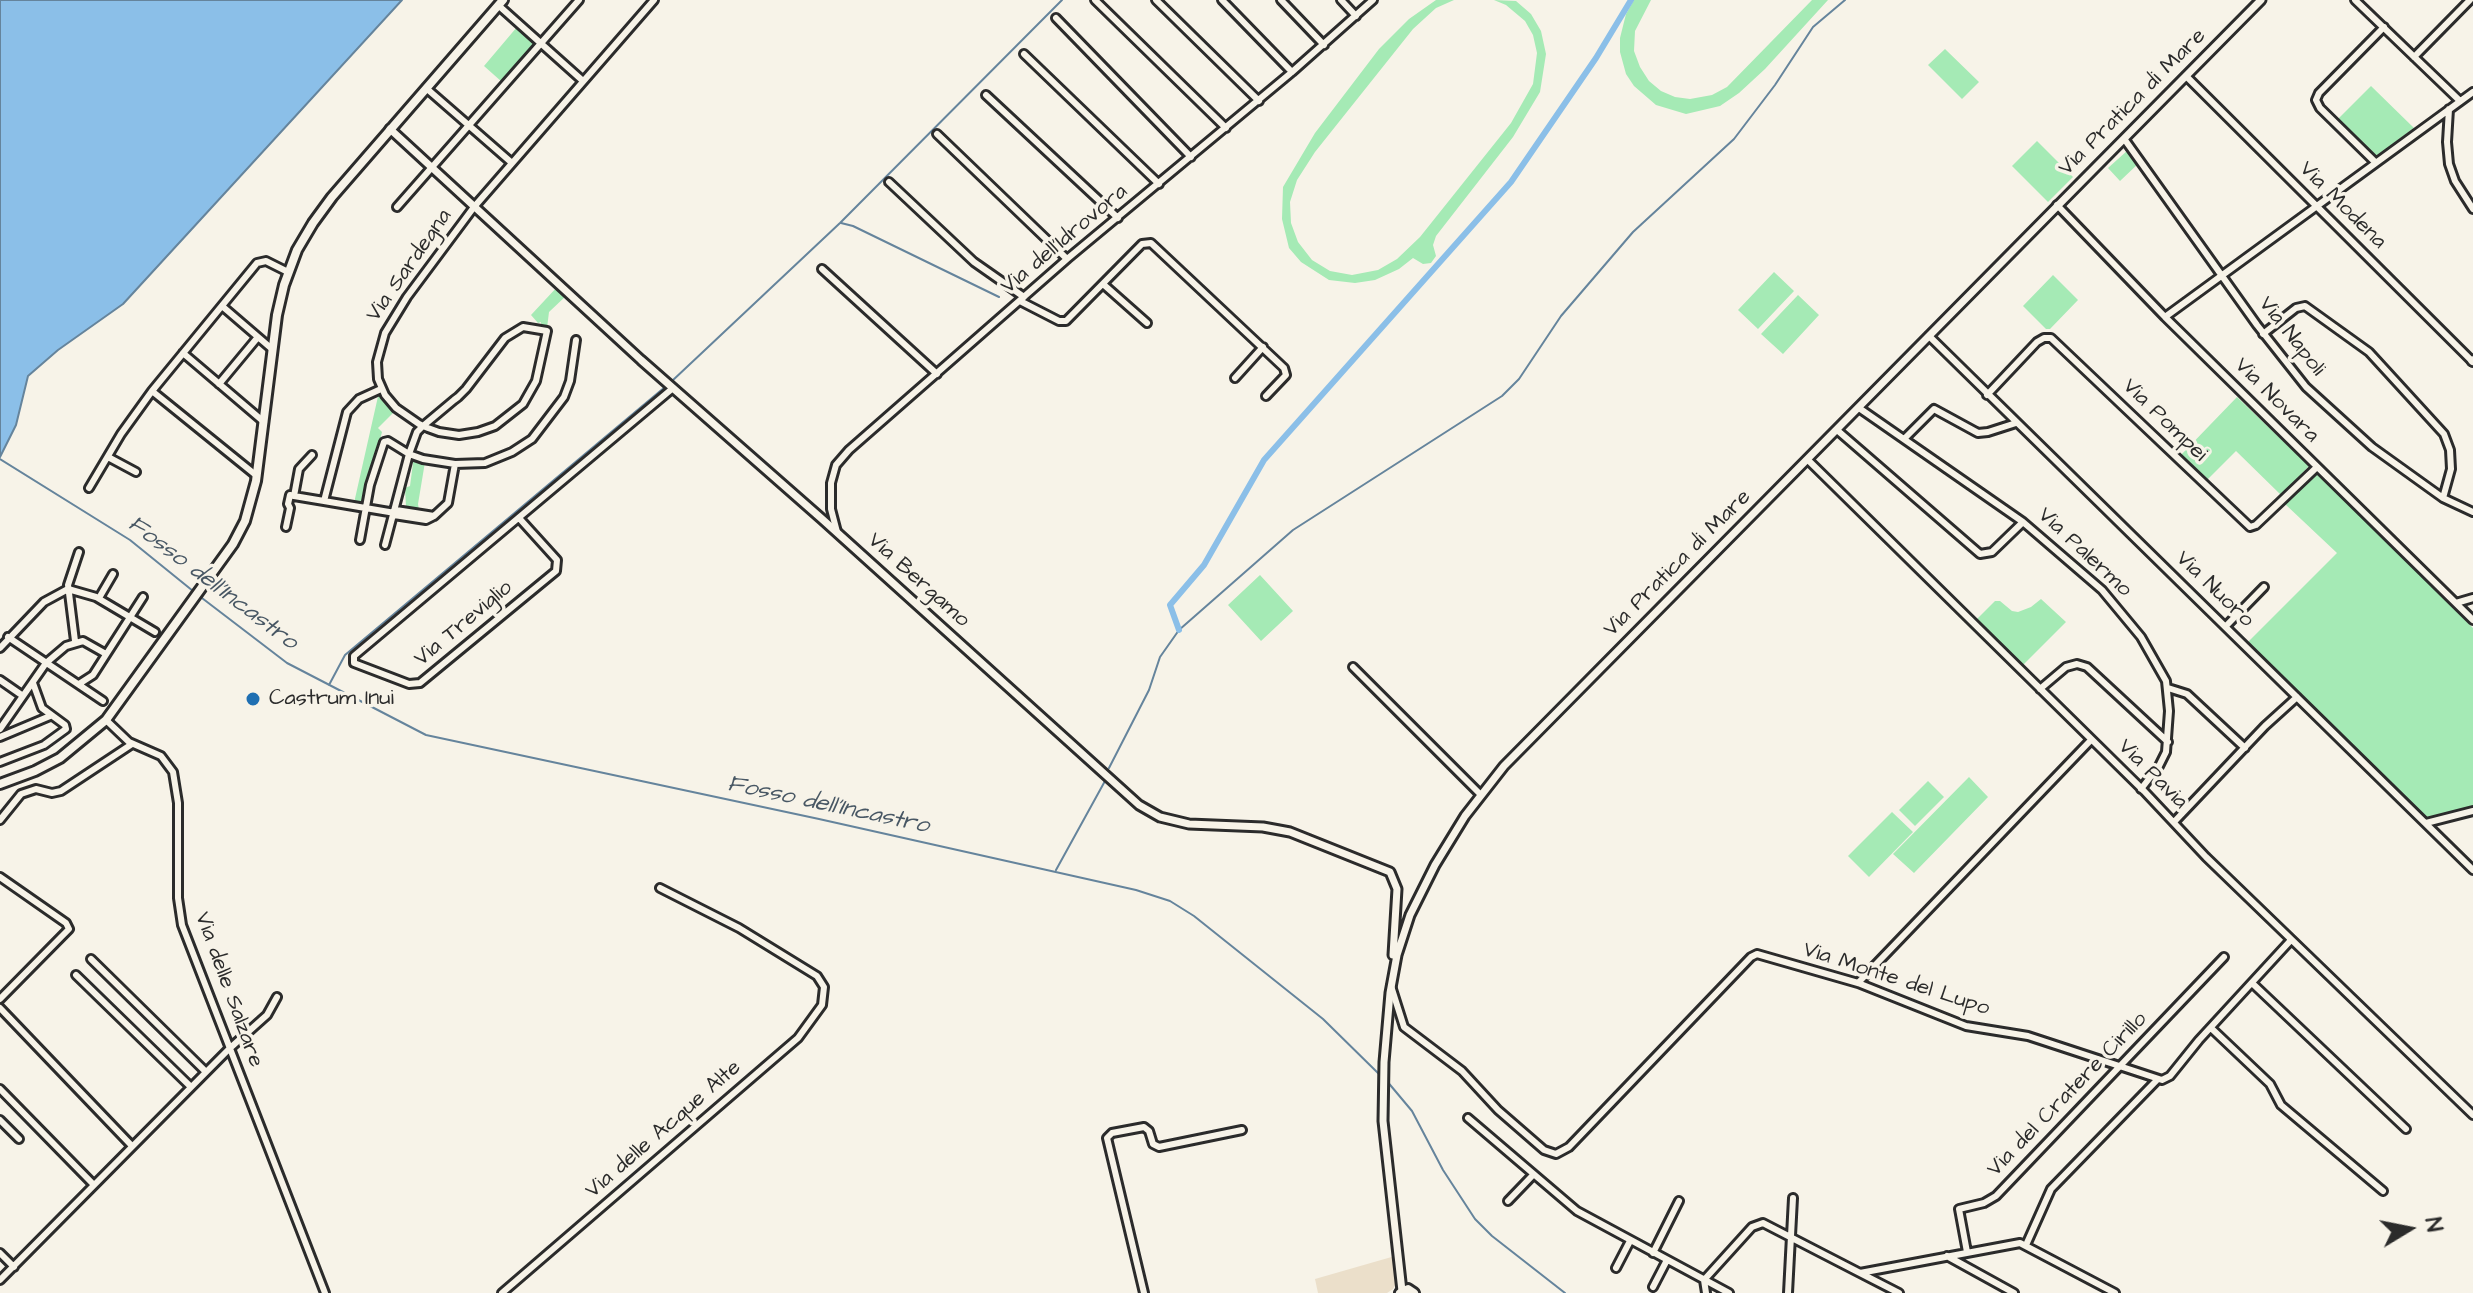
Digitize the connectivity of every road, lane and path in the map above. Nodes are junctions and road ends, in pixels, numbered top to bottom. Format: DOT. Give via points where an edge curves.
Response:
graph roads {
  1 [pos="579,0"];
  2 [pos="1095,0"];
  3 [pos="1156,0"];
  4 [pos="1222,0"];
  5 [pos="1281,0"];
  6 [pos="1341,0"];
  7 [pos="1373,0"];
  8 [pos="2261,0"];
  9 [pos="2355,0"];
  10 [pos="2470,0"];
  11 [pos="653,1"];
  12 [pos="500,2"];
  13 [pos="1356,16"];
  14 [pos="1056,18"];
  15 [pos="2384,27"];
  16 [pos="541,44"];
  17 [pos="1324,45"];
  18 [pos="1024,54"];
  19 [pos="2414,57"];
  20 [pos="1292,72"];
  21 [pos="2186,76"];
  22 [pos="583,81"];
  23 [pos="426,88"];
  24 [pos="986,95"];
  25 [pos="2471,95"];
  26 [pos="1259,101"];
  27 [pos="2460,101"];
  28 [pos="2449,109"];
  29 [pos="470,125"];
  30 [pos="1226,128"];
  31 [pos="390,129"];
  32 [pos="937,134"];
  33 [pos="2125,140"];
  34 [pos="1191,157"];
  35 [pos="2375,162"];
  36 [pos="512,163"];
  37 [pos="432,168"];
  38 [pos="889,182"];
  39 [pos="1159,184"];
  40 [pos="2057,205"];
  41 [pos="2316,206"];
  42 [pos="397,207"];
  43 [pos="474,207"];
  44 [pos="2473,209"];
  45 [pos="1118,218"];
  46 [pos="1067,259"];
  47 [pos="822,269"];
  48 [pos="288,272"];
  49 [pos="2221,276"];
  50 [pos="1103,284"];
  51 [pos="1022,299"];
  52 [pos="222,306"];
  53 [pos="2165,317"];
  54 [pos="1147,323"];
  55 [pos="2263,334"];
  56 [pos="1929,336"];
  57 [pos="258,337"];
  58 [pos="576,340"];
  59 [pos="1263,347"];
  60 [pos="272,349"];
  61 [pos="183,353"];
  62 [pos="2473,361"];
  63 [pos="937,374"];
  64 [pos="1235,378"];
  65 [pos="219,384"];
  66 [pos="673,388"];
  67 [pos="381,389"];
  68 [pos="152,391"];
  69 [pos="1987,395"];
  70 [pos="1266,396"];
  71 [pos="1859,408"];
  72 [pos="264,422"];
  73 [pos="2016,423"];
  74 [pos="423,426"];
  75 [pos="1837,430"];
  76 [pos="1905,438"];
  77 [pos="409,454"];
  78 [pos="312,455"];
  79 [pos="108,457"];
  80 [pos="1808,460"];
  81 [pos="455,464"];
  82 [pos="2317,467"];
  83 [pos="136,472"];
  84 [pos="257,476"];
  85 [pos="89,488"];
  86 [pos="294,496"];
  87 [pos="2443,498"];
  88 [pos="324,501"];
  89 [pos="366,508"];
  90 [pos="2473,512"];
  91 [pos="395,513"];
  92 [pos="519,518"];
  93 [pos="2023,522"];
  94 [pos="286,527"];
  95 [pos="837,532"];
  96 [pos="360,540"];
  97 [pos="385,545"];
  98 [pos="79,552"];
  99 [pos="113,574"];
  100 [pos="2264,587"];
  101 [pos="68,589"];
  102 [pos="143,597"];
  103 [pos="99,598"];
  104 [pos="2473,598"];
  105 [pos="2456,603"];
  106 [pos="130,617"];
  107 [pos="2473,620"];
  108 [pos="2226,626"];
  109 [pos="155,632"];
  110 [pos="8,637"];
  111 [pos="75,641"];
  112 [pos="0,648"];
  113 [pos="106,654"];
  114 [pos="46,663"];
  115 [pos="1353,667"];
  116 [pos="0,680"];
  117 [pos="33,683"];
  118 [pos="79,684"];
  119 [pos="2168,688"];
  120 [pos="2040,689"];
  121 [pos="23,696"];
  122 [pos="2297,697"];
  123 [pos="103,701"];
  124 [pos="50,716"];
  125 [pos="106,720"];
  126 [pos="0,729"];
  127 [pos="0,737"];
  128 [pos="2091,740"];
  129 [pos="2168,742"];
  130 [pos="132,744"];
  131 [pos="2245,748"];
  132 [pos="0,762"];
  133 [pos="0,784"];
  134 [pos="2141,789"];
  135 [pos="1480,794"];
  136 [pos="2472,813"];
  137 [pos="0,820"];
  138 [pos="2174,822"];
  139 [pos="2426,823"];
  140 [pos="2473,870"];
  141 [pos="0,877"];
  142 [pos="660,888"];
  143 [pos="2291,940"];
  144 [pos="2224,957"];
  145 [pos="91,959"];
  146 [pos="76,975"];
  147 [pos="1858,983"];
  148 [pos="2252,983"];
  149 [pos="1391,986"];
  150 [pos="277,997"];
  151 [pos="0,999"];
  152 [pos="0,1008"];
  153 [pos="2211,1028"];
  154 [pos="229,1049"];
  155 [pos="2120,1067"];
  156 [pos="206,1072"];
  157 [pos="2157,1080"];
  158 [pos="191,1087"];
  159 [pos="0,1089"];
  160 [pos="2473,1115"];
  161 [pos="1468,1118"];
  162 [pos="0,1120"];
  163 [pos="2406,1129"];
  164 [pos="1242,1130"];
  165 [pos="19,1139"];
  166 [pos="132,1146"];
  167 [pos="1533,1175"];
  168 [pos="94,1185"];
  169 [pos="2383,1191"];
  170 [pos="1793,1198"];
  171 [pos="1508,1201"];
  172 [pos="1679,1201"];
  173 [pos="1791,1237"];
  174 [pos="1630,1241"];
  175 [pos="2026,1245"];
  176 [pos="1967,1252"];
  177 [pos="0,1253"];
  178 [pos="1653,1253"];
  179 [pos="1947,1256"];
  180 [pos="1667,1260"];
  181 [pos="14,1267"];
  182 [pos="1616,1268"];
  183 [pos="1860,1273"];
  184 [pos="0,1280"];
  185 [pos="1704,1280"];
  186 [pos="1653,1287"];
  187 [pos="1409,1292"];
  188 [pos="325,1293"];
  189 [pos="502,1293"];
  190 [pos="1144,1293"];
  191 [pos="1706,1293"];
  192 [pos="1729,1293"];
  193 [pos="1788,1293"];
  194 [pos="1899,1293"];
  195 [pos="2014,1293"];
  196 [pos="2115,1293"];
  1 -- 16 [label="street"];
  2 -- 30 [label="street"];
  3 -- 26 [label="street"];
  4 -- 20 [label="street"];
  5 -- 17 [label="street"];
  6 -- 13 [label="street"];
  7 -- 13 [label="street, Via dell'Idrovora"];
  8 -- 21 [label="street, Via Pratica di Mare"];
  9 -- 15 [label="street"];
  10 -- 19 [label="street"];
  11 -- 22 [label="street, Via Sardegna"];
  12 -- 16 [label="street"];
  12 -- 23 [label="main road"];
  13 -- 17 [label="street, Via dell'Idrovora"];
  14 -- 34 [label="street"];
  15 -- 19 [label="street"];
  15 -- 35 [label="street" via="2316,100"];
  16 -- 22 [label="street"];
  16 -- 29 [label="street"];
  17 -- 20 [label="street, Via dell'Idrovora"];
  18 -- 39 [label="street"];
  19 -- 27 [label="street"];
  20 -- 26 [label="street, Via dell'Idrovora"];
  21 -- 33 [label="street, Via Pratica di Mare"];
  21 -- 41 [label="street, Via Modena"];
  22 -- 36 [label="street, Via Sardegna"];
  23 -- 29 [label="street"];
  23 -- 31 [label="main road"];
  24 -- 45 [label="street"];
  25 -- 27 [label="street"];
  26 -- 30 [label="street, Via dell'Idrovora"];
  27 -- 28 [label="street"];
  28 -- 35 [label="street"];
  28 -- 44 [label="street" via="2449,164"];
  29 -- 36 [label="street"];
  29 -- 37 [label="street"];
  30 -- 34 [label="street, Via dell'Idrovora"];
  31 -- 37 [label="street, Via Bergamo"];
  31 -- 48 [label="main road" via="313,223"];
  32 -- 46 [label="street"];
  33 -- 40 [label="street, Via Pratica di Mare"];
  33 -- 49 [label="street, Via Napoli"];
  34 -- 39 [label="street, Via dell'Idrovora"];
  35 -- 41 [label="street"];
  36 -- 43 [label="street, Via Sardegna"];
  37 -- 42 [label="street"];
  37 -- 43 [label="street, Via Bergamo"];
  38 -- 51 [label="street"];
  39 -- 45 [label="street, Via dell'Idrovora"];
  40 -- 53 [label="street, Via Novara"];
  40 -- 56 [label="street, Via Pratica di Mare"];
  41 -- 49 [label="street"];
  41 -- 62 [label="street, Via Modena"];
  43 -- 66 [label="street, Via Bergamo"];
  43 -- 67 [label="street, Via Sardegna" via="385,333 377,362"];
  45 -- 46 [label="street, Via dell'Idrovora"];
  46 -- 51 [label="street, Via dell'Idrovora"];
  47 -- 63 [label="street"];
  48 -- 52 [label="street" via="257,263"];
  48 -- 60 [label="main road"];
  49 -- 53 [label="street"];
  49 -- 55 [label="street, Via Napoli"];
  50 -- 51 [label="street" via="1064,322"];
  50 -- 54 [label="street"];
  50 -- 59 [label="street" via="1149,242"];
  51 -- 63 [label="street, Via dell'Idrovora"];
  52 -- 57 [label="street"];
  52 -- 61 [label="street"];
  53 -- 82 [label="street, Via Novara"];
  55 -- 87 [label="street, Via Napoli" via="2322,404"];
  55 -- 87 [label="street" via="2305,306 2369,352 2446,438 2451,469"];
  56 -- 69 [label="street, Via Nuoro"];
  56 -- 71 [label="street, Via Pratica di Mare"];
  57 -- 60 [label="street"];
  57 -- 65 [label="street"];
  58 -- 81 [label="street" via="564,397 532,439 485,463"];
  59 -- 64 [label="street"];
  59 -- 70 [label="street" via="1286,372"];
  60 -- 72 [label="main road"];
  61 -- 65 [label="street"];
  61 -- 68 [label="street"];
  63 -- 95 [label="street, Via dell'Idrovora" via="838,463 830,492"];
  65 -- 72 [label="street"];
  66 -- 92 [label="street, Via Treviglio"];
  66 -- 95 [label="street, Via Bergamo"];
  67 -- 74 [label="street" via="396,408"];
  67 -- 88 [label="street" via="347,412"];
  68 -- 79 [label="street"];
  68 -- 84 [label="street"];
  69 -- 73 [label="street, Via Nuoro"];
  69 -- 82 [label="street, Via Pompei" via="2037,342 2053,339 2250,527"];
  71 -- 75 [label="street, Via Pratica di Mare"];
  71 -- 76 [label="street, Via Palermo"];
  72 -- 84 [label="main road"];
  73 -- 76 [label="street" via="1978,433 1934,409"];
  73 -- 108 [label="street, Via Nuoro"];
  74 -- 74 [label="street" via="466,389 505,338 523,327 547,331 535,384 511,417 466,434"];
  74 -- 77 [label="street"];
  75 -- 80 [label="street, Via Pratica di Mare"];
  75 -- 93 [label="street" via="1980,554 1992,552"];
  76 -- 93 [label="street, Via Palermo"];
  77 -- 81 [label="street"];
  77 -- 89 [label="street" via="383,443"];
  77 -- 91 [label="street"];
  78 -- 86 [label="street" via="299,469"];
  79 -- 83 [label="street"];
  79 -- 85 [label="street"];
  80 -- 120 [label="street, Via Pavia"];
  80 -- 135 [label="street, Via Pratica di Mare"];
  81 -- 91 [label="street" via="448,503 434,516"];
  82 -- 105 [label="street, Via Novara"];
  84 -- 125 [label="main road" via="243,525"];
  86 -- 88 [label="street"];
  86 -- 94 [label="street" via="290,495"];
  87 -- 90 [label="street, Via Napoli"];
  88 -- 89 [label="street"];
  89 -- 91 [label="street"];
  89 -- 96 [label="street"];
  91 -- 97 [label="street"];
  92 -- 92 [label="street, Via Treviglio" via="354,656 354,663 409,684 420,683 556,571 557,560"];
  93 -- 119 [label="street, Via Palermo" via="2117,606 2148,647"];
  95 -- 149 [label="street, Via Bergamo" via="1150,812 1195,825 1286,831 1390,872 1397,891"];
  98 -- 101 [label="street"];
  99 -- 103 [label="street"];
  100 -- 108 [label="street"];
  101 -- 103 [label="street"];
  101 -- 110 [label="street" via="46,600"];
  101 -- 111 [label="street"];
  102 -- 106 [label="street"];
  103 -- 106 [label="street"];
  104 -- 105 [label="street"];
  105 -- 107 [label="street, Via Novara"];
  106 -- 109 [label="street"];
  106 -- 113 [label="street"];
  108 -- 122 [label="street, Via Nuoro"];
  110 -- 112 [label="street"];
  110 -- 114 [label="street"];
  111 -- 113 [label="street"];
  111 -- 114 [label="street"];
  113 -- 118 [label="street" via="92,676"];
  114 -- 117 [label="street"];
  114 -- 118 [label="street"];
  115 -- 135 [label="street"];
  116 -- 121 [label="street"];
  117 -- 121 [label="street"];
  117 -- 124 [label="street"];
  118 -- 123 [label="street"];
  119 -- 129 [label="street, Via Palermo"];
  119 -- 131 [label="street" via="2187,694"];
  120 -- 128 [label="street, Via Pavia"];
  120 -- 129 [label="street" via="2066,667 2087,667"];
  121 -- 126 [label="street"];
  122 -- 131 [label="street"];
  122 -- 139 [label="street, Via Nuoro"];
  124 -- 127 [label="street"];
  124 -- 132 [label="street" via="66,727 63,733"];
  125 -- 130 [label="street, Via delle Salzare"];
  125 -- 133 [label="main road" via="60,758"];
  128 -- 134 [label="street, Via Pavia"];
  128 -- 147 [label="street"];
  129 -- 134 [label="street, Via Palermo" via="2162,762"];
  130 -- 137 [label="street" via="61,791 23,793"];
  130 -- 154 [label="street, Via delle Salzare" via="161,756 174,775 181,920"];
  131 -- 138 [label="street"];
  134 -- 138 [label="street, Via Pavia"];
  135 -- 149 [label="street, Via Pratica di Mare" via="1416,900"];
  136 -- 139 [label="street"];
  138 -- 143 [label="street, Via Pavia"];
  139 -- 140 [label="street, Via Nuoro"];
  141 -- 151 [label="street" via="69,927"];
  142 -- 189 [label="street, Via delle Acque Alte" via="739,928 821,981 822,1005 798,1038"];
  143 -- 148 [label="street"];
  143 -- 160 [label="street, Via Pavia"];
  144 -- 155 [label="street, Via del Cratere Cirillo"];
  145 -- 156 [label="street"];
  146 -- 158 [label="street"];
  147 -- 149 [label="street, Via Monte del Lupo" via="1762,955 1751,957 1569,1147 1556,1154 1542,1148 1466,1075 1404,1027"];
  147 -- 155 [label="street, Via Monte del Lupo" via="1966,1026 2028,1036"];
  148 -- 153 [label="street"];
  148 -- 163 [label="street"];
  149 -- 187 [label="street, Via Pratica di Mare" via="1384,1134 1402,1279"];
  150 -- 154 [label="street" via="267,1015"];
  152 -- 166 [label="street"];
  153 -- 157 [label="street" via="2169,1078"];
  153 -- 169 [label="street" via="2270,1084 2281,1105"];
  154 -- 156 [label="street"];
  154 -- 188 [label="street, Via delle Salzare"];
  155 -- 157 [label="street, Via Monte del Lupo"];
  155 -- 176 [label="street, Via del Cratere Cirillo" via="1996,1196 1959,1209"];
  156 -- 158 [label="street"];
  157 -- 175 [label="street" via="2051,1189"];
  158 -- 166 [label="street"];
  159 -- 168 [label="street"];
  161 -- 167 [label="street"];
  162 -- 165 [label="street"];
  164 -- 190 [label="street" via="1159,1147 1144,1127 1108,1137"];
  166 -- 168 [label="street"];
  167 -- 171 [label="street"];
  167 -- 174 [label="street" via="1577,1211"];
  168 -- 181 [label="street"];
  170 -- 173 [label="street"];
  172 -- 178 [label="street"];
  173 -- 183 [label="street"];
  173 -- 185 [label="street" via="1765,1224 1755,1225"];
  173 -- 193 [label="street"];
  174 -- 178 [label="street"];
  174 -- 182 [label="street"];
  175 -- 176 [label="street"];
  175 -- 196 [label="street"];
  176 -- 179 [label="street"];
  177 -- 181 [label="street"];
  178 -- 180 [label="street"];
  179 -- 183 [label="street"];
  179 -- 195 [label="street"];
  180 -- 185 [label="street"];
  180 -- 186 [label="street"];
  181 -- 184 [label="street"];
  183 -- 194 [label="street"];
  185 -- 191 [label="street"];
  185 -- 192 [label="street"];
}
